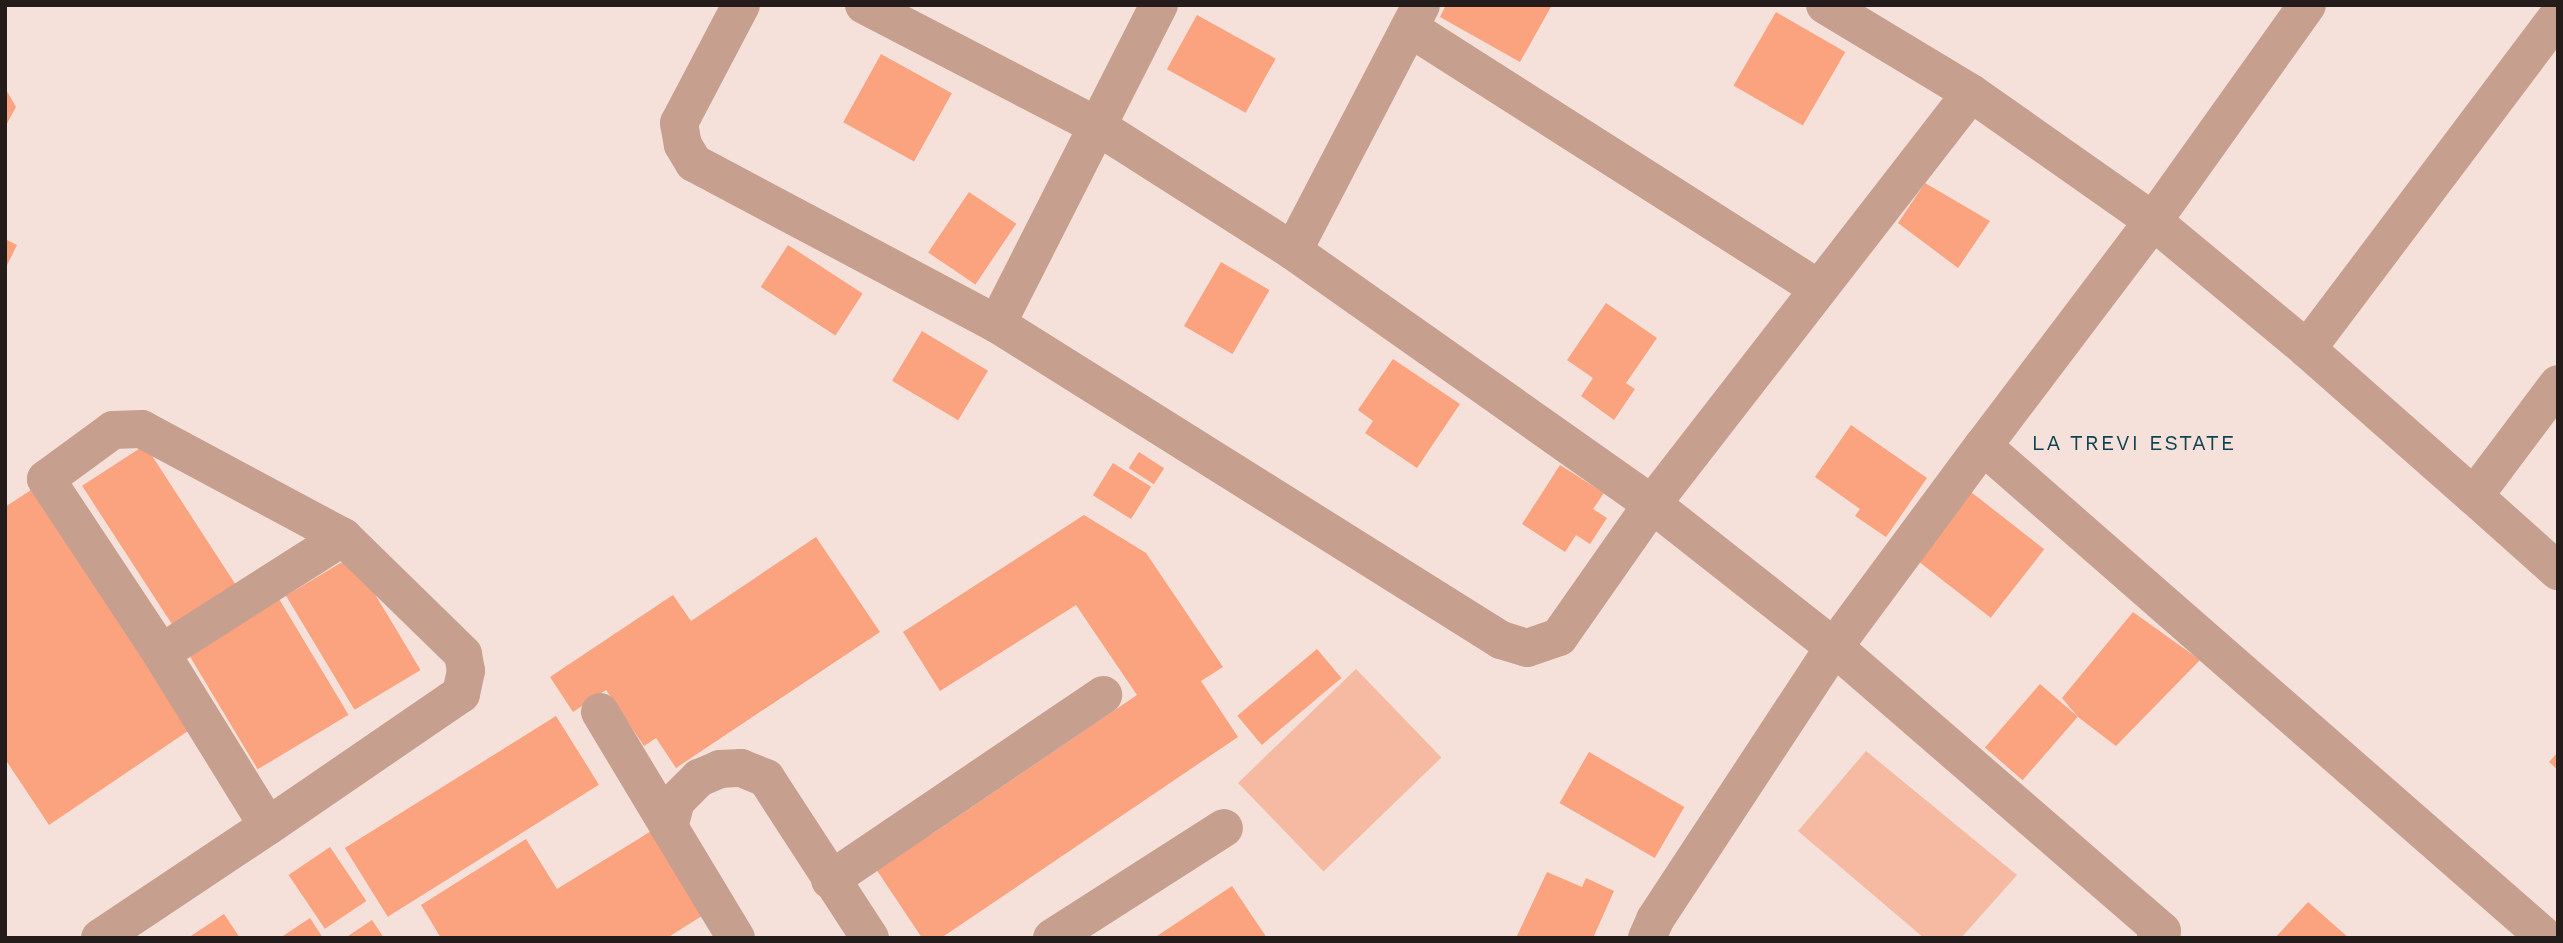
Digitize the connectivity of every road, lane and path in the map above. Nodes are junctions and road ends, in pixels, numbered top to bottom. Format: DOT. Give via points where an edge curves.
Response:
graph roads {
  1 [pos="741,5"];
  2 [pos="863,5"];
  3 [pos="1159,5"];
  4 [pos="1825,5"];
  5 [pos="2307,5"];
  6 [pos="2558,16"];
  7 [pos="1416,17"];
  8 [pos="1971,93"];
  9 [pos="1097,125"];
  10 [pos="2153,221"];
  11 [pos="1293,251"];
  12 [pos="1818,288"];
  13 [pos="997,324"];
  14 [pos="2307,349"];
  15 [pos="2558,384"];
  16 [pos="1983,446"];
  17 [pos="2474,496"];
  18 [pos="1652,504"];
  19 [pos="343,537"];
  20 [pos="2558,571"];
  21 [pos="1835,648"];
  22 [pos="161,653"];
  23 [pos="1103,695"];
  24 [pos="600,712"];
  25 [pos="268,826"];
  26 [pos="669,827"];
  27 [pos="1224,828"];
  28 [pos="830,880"];
  29 [pos="2163,936"];
  30 [pos="100,938"];
  31 [pos="736,938"];
  32 [pos="870,938"];
  33 [pos="1052,938"];
  34 [pos="1647,938"];
  35 [pos="2546,938"];
  1 -- 13 [label="street" via="679,123 682,145 694,163"];
  2 -- 9 [label="street"];
  3 -- 9 [label="street"];
  4 -- 8 [label="street"];
  5 -- 10 [label="street"];
  6 -- 14 [label="street"];
  7 -- 11 [label="street"];
  7 -- 12 [label="street"];
  8 -- 10 [label="street"];
  8 -- 12 [label="street"];
  9 -- 11 [label="street"];
  9 -- 13 [label="street"];
  10 -- 14 [label="street"];
  10 -- 16 [label="street"];
  11 -- 18 [label="street"];
  12 -- 18 [label="street"];
  13 -- 18 [label="street" via="1501,640 1527,648 1559,637"];
  14 -- 17 [label="street"];
  15 -- 17 [label="street"];
  16 -- 21 [label="street"];
  16 -- 35 [label="street"];
  17 -- 20 [label="street"];
  18 -- 21 [label="street"];
  19 -- 22 [label="street"];
  19 -- 22 [label="street" via="142,429 113,430 46,479"];
  19 -- 25 [label="street" via="463,654 467,671 461,694"];
  21 -- 29 [label="street"];
  21 -- 34 [label="street"];
  22 -- 25 [label="street"];
  23 -- 28 [label="street"];
  24 -- 26 [label="street"];
  25 -- 30 [label="street"];
  26 -- 28 [label="street" via="676,801 699,778 720,769 741,768 766,778"];
  26 -- 31 [label="street"];
  27 -- 33 [label="street"];
  28 -- 32 [label="street"];
}
